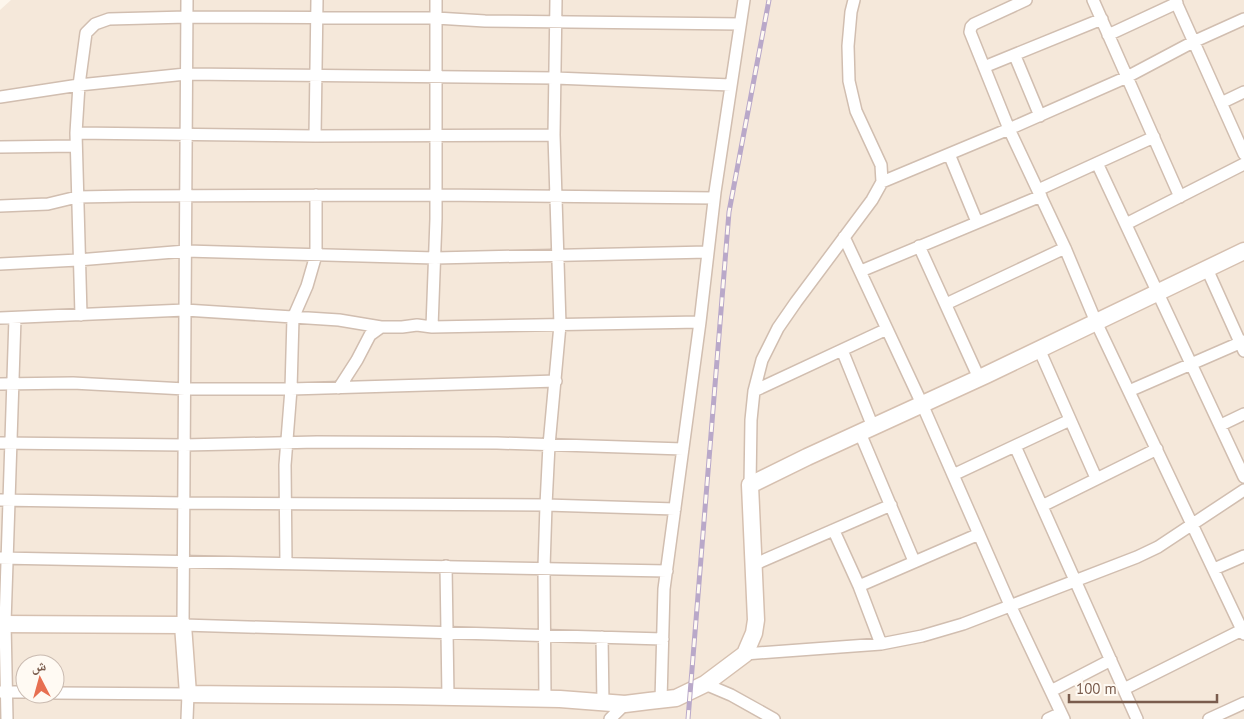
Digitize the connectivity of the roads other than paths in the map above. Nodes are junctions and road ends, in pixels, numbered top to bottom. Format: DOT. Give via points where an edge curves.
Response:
graph roads {
  1 [pos="187,0"];
  2 [pos="317,0"];
  3 [pos="436,0"];
  4 [pos="556,0"];
  5 [pos="744,0"];
  6 [pos="854,0"];
  7 [pos="1026,0"];
  8 [pos="1093,0"];
  9 [pos="1176,2"];
  10 [pos="187,17"];
  11 [pos="317,17"];
  12 [pos="436,18"];
  13 [pos="1102,19"];
  14 [pos="1244,19"];
  15 [pos="556,22"];
  16 [pos="740,24"];
  17 [pos="1108,35"];
  18 [pos="1193,42"];
  19 [pos="1015,56"];
  20 [pos="984,67"];
  21 [pos="186,74"];
  22 [pos="316,75"];
  23 [pos="436,76"];
  24 [pos="1127,77"];
  25 [pos="555,78"];
  26 [pos="79,85"];
  27 [pos="731,85"];
  28 [pos="1244,92"];
  29 [pos="0,97"];
  30 [pos="1221,103"];
  31 [pos="1040,116"];
  32 [pos="1010,129"];
  33 [pos="76,133"];
  34 [pos="186,135"];
  35 [pos="435,135"];
  36 [pos="554,135"];
  37 [pos="315,136"];
  38 [pos="1154,137"];
  39 [pos="76,146"];
  40 [pos="0,147"];
  41 [pos="949,154"];
  42 [pos="1244,154"];
  43 [pos="1097,163"];
  44 [pos="1244,164"];
  45 [pos="882,182"];
  46 [pos="1040,193"];
  47 [pos="435,195"];
  48 [pos="186,196"];
  49 [pos="316,196"];
  50 [pos="77,197"];
  51 [pos="556,197"];
  52 [pos="1180,197"];
  53 [pos="714,198"];
  54 [pos="0,206"];
  55 [pos="977,222"];
  56 [pos="1126,224"];
  57 [pos="844,237"];
  58 [pos="919,246"];
  59 [pos="1065,248"];
  60 [pos="186,251"];
  61 [pos="1244,251"];
  62 [pos="708,252"];
  63 [pos="316,255"];
  64 [pos="558,255"];
  65 [pos="435,258"];
  66 [pos="78,260"];
  67 [pos="0,264"];
  68 [pos="1207,269"];
  69 [pos="861,271"];
  70 [pos="1158,292"];
  71 [pos="946,304"];
  72 [pos="185,310"];
  73 [pos="81,315"];
  74 [pos="0,318"];
  75 [pos="15,318"];
  76 [pos="292,318"];
  77 [pos="700,322"];
  78 [pos="1096,322"];
  79 [pos="560,325"];
  80 [pos="381,327"];
  81 [pos="432,327"];
  82 [pos="887,329"];
  83 [pos="1243,345"];
  84 [pos="1039,349"];
  85 [pos="842,350"];
  86 [pos="1192,364"];
  87 [pos="979,378"];
  88 [pos="556,381"];
  89 [pos="0,384"];
  90 [pos="12,384"];
  91 [pos="339,388"];
  92 [pos="185,389"];
  93 [pos="291,389"];
  94 [pos="754,391"];
  95 [pos="1129,391"];
  96 [pos="922,404"];
  97 [pos="1244,414"];
  98 [pos="1070,420"];
  99 [pos="1221,425"];
  100 [pos="867,430"];
  101 [pos="0,443"];
  102 [pos="12,443"];
  103 [pos="286,443"];
  104 [pos="184,445"];
  105 [pos="549,445"];
  106 [pos="1014,446"];
  107 [pos="683,449"];
  108 [pos="1157,449"];
  109 [pos="953,475"];
  110 [pos="1244,477"];
  111 [pos="1096,478"];
  112 [pos="750,485"];
  113 [pos="1244,490"];
  114 [pos="5,500"];
  115 [pos="184,503"];
  116 [pos="286,503"];
  117 [pos="546,504"];
  118 [pos="891,505"];
  119 [pos="1042,506"];
  120 [pos="675,509"];
  121 [pos="1192,524"];
  122 [pos="834,531"];
  123 [pos="978,534"];
  124 [pos="1244,556"];
  125 [pos="4,558"];
  126 [pos="184,561"];
  127 [pos="914,562"];
  128 [pos="286,563"];
  129 [pos="753,565"];
  130 [pos="446,566"];
  131 [pos="544,568"];
  132 [pos="1214,569"];
  133 [pos="667,571"];
  134 [pos="1075,580"];
  135 [pos="859,586"];
  136 [pos="1010,605"];
  137 [pos="3,624"];
  138 [pos="184,625"];
  139 [pos="1243,632"];
  140 [pos="447,633"];
  141 [pos="545,636"];
  142 [pos="602,637"];
  143 [pos="663,639"];
  144 [pos="881,644"];
  145 [pos="745,654"];
  146 [pos="1111,660"];
  147 [pos="705,684"];
  148 [pos="1124,689"];
  149 [pos="1051,691"];
  150 [pos="3,692"];
  151 [pos="65,693"];
  152 [pos="188,694"];
  153 [pos="448,697"];
  154 [pos="545,699"];
  155 [pos="661,700"];
  156 [pos="1244,703"];
  157 [pos="603,704"];
  158 [pos="625,704"];
  159 [pos="1062,716"];
  160 [pos="7,719"];
  161 [pos="187,719"];
  162 [pos="610,719"];
  163 [pos="774,719"];
  164 [pos="1048,719"];
  165 [pos="1137,719"];
  166 [pos="1209,719"];
  1 -- 10 [label="street"];
  2 -- 11 [label="street"];
  3 -- 12 [label="street"];
  4 -- 15 [label="street"];
  5 -- 16 [label="street"];
  6 -- 45 [label="street" via="848,46 849,81 856,111 880,166"];
  7 -- 20 [label="street" via="971,27"];
  8 -- 13 [label="street"];
  9 -- 17 [label="street"];
  9 -- 18 [label="street"];
  10 -- 11 [label="street"];
  10 -- 21 [label="street"];
  10 -- 26 [label="street" via="109,19 95,24 86,33"];
  11 -- 12 [label="street"];
  11 -- 22 [label="street"];
  12 -- 15 [label="street"];
  12 -- 23 [label="street"];
  13 -- 17 [label="street"];
  13 -- 19 [label="street"];
  14 -- 18 [label="street"];
  15 -- 16 [label="street"];
  15 -- 25 [label="street"];
  16 -- 27 [label="street"];
  17 -- 24 [label="street"];
  18 -- 24 [label="street"];
  18 -- 30 [label="street"];
  19 -- 20 [label="street"];
  19 -- 31 [label="street"];
  20 -- 32 [label="street"];
  21 -- 22 [label="street"];
  21 -- 26 [label="street"];
  21 -- 34 [label="street"];
  22 -- 23 [label="street"];
  22 -- 37 [label="street"];
  23 -- 25 [label="street"];
  23 -- 35 [label="street"];
  24 -- 31 [label="street"];
  24 -- 38 [label="street"];
  25 -- 27 [label="street"];
  25 -- 36 [label="street"];
  26 -- 29 [label="street"];
  26 -- 33 [label="street"];
  27 -- 53 [label="street"];
  28 -- 30 [label="street"];
  30 -- 42 [label="street"];
  31 -- 32 [label="street"];
  32 -- 41 [label="street"];
  32 -- 46 [label="street"];
  33 -- 34 [label="street"];
  33 -- 39 [label="street"];
  34 -- 37 [label="street"];
  34 -- 48 [label="street"];
  35 -- 36 [label="street"];
  35 -- 37 [label="street"];
  35 -- 47 [label="street"];
  36 -- 51 [label="street"];
  38 -- 43 [label="street"];
  38 -- 52 [label="street"];
  39 -- 40 [label="street"];
  39 -- 50 [label="street"];
  41 -- 45 [label="street"];
  41 -- 55 [label="street"];
  43 -- 46 [label="street"];
  43 -- 56 [label="street"];
  44 -- 52 [label="street"];
  45 -- 57 [label="street"];
  46 -- 55 [label="street"];
  46 -- 59 [label="street"];
  47 -- 49 [label="street"];
  47 -- 51 [label="street"];
  47 -- 65 [label="street"];
  48 -- 49 [label="street"];
  48 -- 50 [label="street"];
  48 -- 60 [label="street"];
  49 -- 63 [label="street"];
  50 -- 54 [label="street" via="48,204"];
  50 -- 66 [label="street"];
  51 -- 53 [label="street"];
  51 -- 64 [label="street"];
  52 -- 56 [label="street"];
  53 -- 62 [label="street"];
  55 -- 58 [label="street"];
  56 -- 70 [label="street"];
  57 -- 69 [label="street"];
  57 -- 94 [label="street" via="778,328 762,360"];
  58 -- 69 [label="street"];
  58 -- 71 [label="street"];
  59 -- 71 [label="street"];
  59 -- 78 [label="street"];
  60 -- 63 [label="street"];
  60 -- 66 [label="street"];
  60 -- 72 [label="street"];
  61 -- 68 [label="street"];
  62 -- 64 [label="street"];
  62 -- 77 [label="street"];
  63 -- 65 [label="street"];
  63 -- 76 [label="street" via="307,286"];
  64 -- 65 [label="street"];
  64 -- 79 [label="street"];
  65 -- 81 [label="street"];
  66 -- 67 [label="street"];
  66 -- 73 [label="street"];
  68 -- 70 [label="street"];
  68 -- 83 [label="street"];
  69 -- 82 [label="street"];
  70 -- 78 [label="street"];
  70 -- 86 [label="street"];
  71 -- 87 [label="street"];
  72 -- 73 [label="street"];
  72 -- 76 [label="street"];
  72 -- 92 [label="street"];
  73 -- 75 [label="street"];
  74 -- 75 [label="street"];
  75 -- 90 [label="street"];
  76 -- 80 [label="street" via="339,320"];
  76 -- 93 [label="street"];
  77 -- 79 [label="street"];
  77 -- 107 [label="street"];
  78 -- 84 [label="street"];
  78 -- 95 [label="street"];
  79 -- 81 [label="street"];
  79 -- 88 [label="street"];
  80 -- 81 [label="street"];
  80 -- 91 [label="street" via="370,335"];
  82 -- 85 [label="street"];
  82 -- 96 [label="street"];
  83 -- 86 [label="street"];
  84 -- 87 [label="street"];
  84 -- 98 [label="street"];
  85 -- 94 [label="street"];
  85 -- 100 [label="street"];
  86 -- 95 [label="street"];
  86 -- 99 [label="street"];
  87 -- 96 [label="street"];
  88 -- 91 [label="street"];
  88 -- 105 [label="street"];
  89 -- 90 [label="street"];
  90 -- 92 [label="street" via="73,383"];
  90 -- 102 [label="street"];
  91 -- 93 [label="street"];
  92 -- 93 [label="street"];
  92 -- 104 [label="street"];
  93 -- 103 [label="street"];
  94 -- 112 [label="street"];
  95 -- 108 [label="street"];
  96 -- 100 [label="street"];
  96 -- 109 [label="street"];
  97 -- 99 [label="street"];
  98 -- 106 [label="street"];
  98 -- 111 [label="street"];
  99 -- 110 [label="street"];
  100 -- 112 [label="street"];
  100 -- 118 [label="street"];
  101 -- 102 [label="street"];
  102 -- 104 [label="street"];
  102 -- 114 [label="street"];
  103 -- 104 [label="street"];
  103 -- 105 [label="street"];
  103 -- 116 [label="street"];
  104 -- 115 [label="street"];
  105 -- 107 [label="street"];
  105 -- 117 [label="street"];
  106 -- 109 [label="street"];
  106 -- 119 [label="street"];
  107 -- 120 [label="street"];
  108 -- 111 [label="street"];
  108 -- 121 [label="street"];
  109 -- 123 [label="street"];
  111 -- 119 [label="street"];
  112 -- 129 [label="street"];
  113 -- 121 [label="street"];
  114 -- 115 [label="street"];
  114 -- 125 [label="street"];
  115 -- 116 [label="street"];
  115 -- 126 [label="street"];
  116 -- 117 [label="street"];
  116 -- 128 [label="street"];
  117 -- 120 [label="street"];
  117 -- 131 [label="street"];
  118 -- 122 [label="street"];
  118 -- 127 [label="street"];
  119 -- 134 [label="street"];
  120 -- 133 [label="street"];
  121 -- 132 [label="street"];
  121 -- 134 [label="street" via="1158,547"];
  122 -- 129 [label="street"];
  122 -- 135 [label="street"];
  123 -- 127 [label="street"];
  123 -- 136 [label="street"];
  124 -- 132 [label="street"];
  125 -- 126 [label="street"];
  125 -- 137 [label="street"];
  126 -- 128 [label="street"];
  126 -- 138 [label="street"];
  127 -- 135 [label="street"];
  128 -- 130 [label="street"];
  129 -- 145 [label="street" via="756,620"];
  130 -- 131 [label="street"];
  130 -- 140 [label="street"];
  131 -- 133 [label="street"];
  131 -- 141 [label="street"];
  132 -- 139 [label="street"];
  133 -- 143 [label="street"];
  134 -- 136 [label="street"];
  134 -- 146 [label="street"];
  135 -- 144 [label="street"];
  136 -- 144 [label="street" via="930,634"];
  136 -- 149 [label="street"];
  137 -- 138 [label="street"];
  137 -- 150 [label="street"];
  138 -- 140 [label="street"];
  138 -- 152 [label="street"];
  139 -- 148 [label="street"];
  140 -- 141 [label="street"];
  140 -- 153 [label="street"];
  141 -- 142 [label="street"];
  141 -- 154 [label="street"];
  142 -- 143 [label="street"];
  142 -- 157 [label="street"];
  143 -- 155 [label="street"];
  144 -- 145 [label="street"];
  145 -- 147 [label="street"];
  146 -- 148 [label="street"];
  146 -- 149 [label="street"];
  147 -- 155 [label="street" via="676,698"];
  147 -- 163 [label="street"];
  148 -- 165 [label="street"];
  149 -- 159 [label="street"];
  150 -- 160 [label="street"];
  151 -- 152 [label="street"];
  152 -- 153 [label="street"];
  152 -- 161 [label="street"];
  153 -- 154 [label="street"];
  154 -- 157 [label="street"];
  155 -- 158 [label="street"];
  156 -- 166 [label="street"];
  157 -- 158 [label="street"];
  158 -- 162 [label="street"];
  159 -- 164 [label="street"];
}
